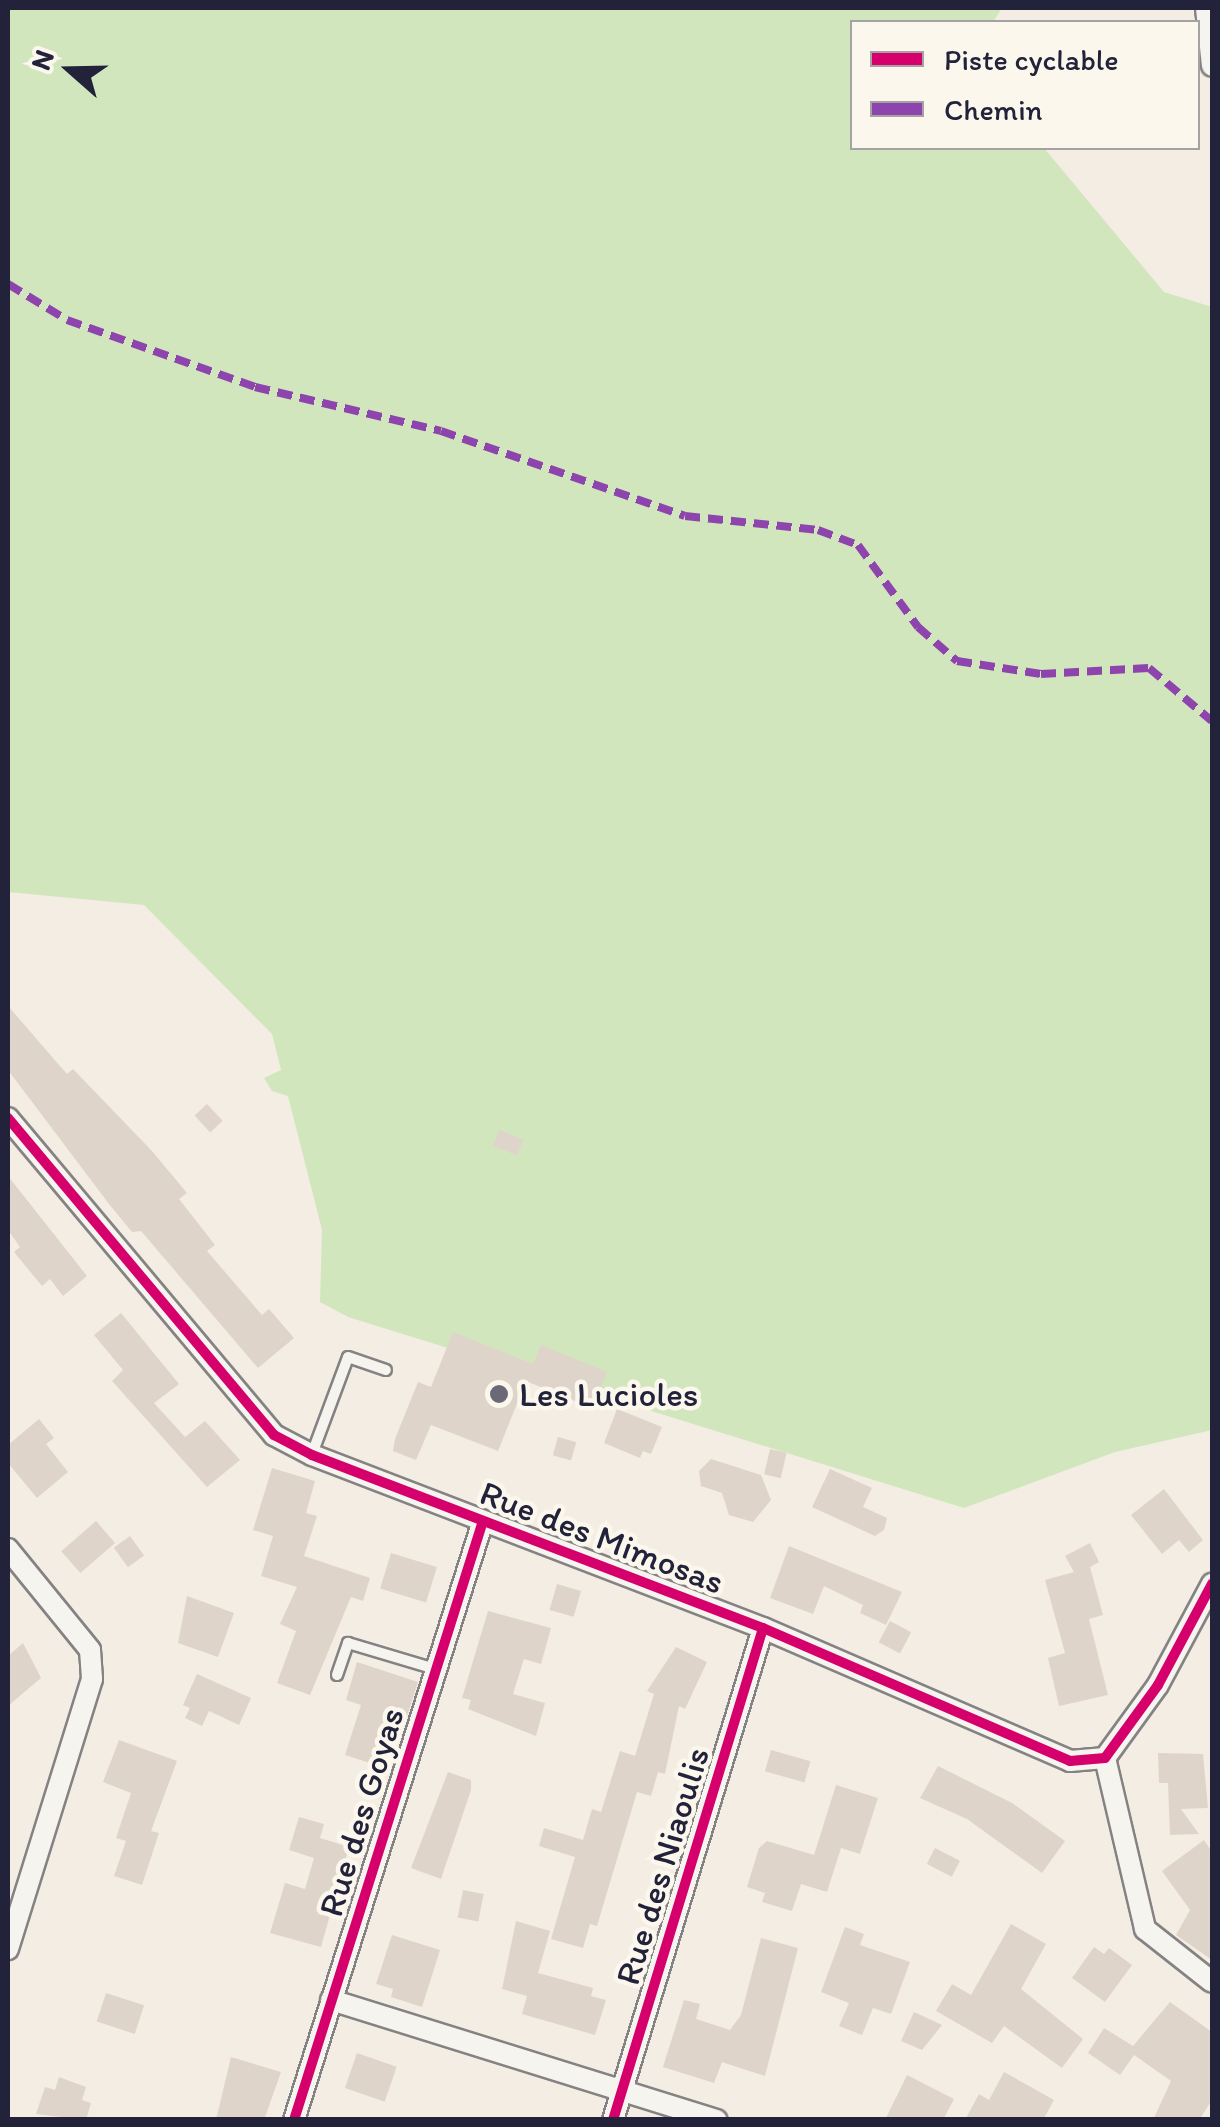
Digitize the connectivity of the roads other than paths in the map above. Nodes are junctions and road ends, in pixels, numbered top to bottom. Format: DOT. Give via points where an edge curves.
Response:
graph roads {
  1 [pos="1206,8"];
  2 [pos="1212,66"];
  3 [pos="8,1118"];
  4 [pos="386,1370"];
  5 [pos="312,1456"];
  6 [pos="483,1521"];
  7 [pos="8,1549"];
  8 [pos="1212,1584"];
  9 [pos="764,1628"];
  10 [pos="435,1670"];
  11 [pos="337,1675"];
  12 [pos="1106,1758"];
  13 [pos="14,1904"];
  14 [pos="8,1949"];
  15 [pos="1212,1982"];
  16 [pos="331,2000"];
  17 [pos="622,2089"];
  18 [pos="294,2120"];
  19 [pos="613,2120"];
  20 [pos="717,2120"];
  1 -- 2 [label="street"];
  3 -- 5 [label="street, Rue des Mimosas" via="274,1435"];
  4 -- 5 [label="lane" via="348,1357"];
  5 -- 6 [label="street, Rue des Mimosas"];
  6 -- 9 [label="street, Rue des Mimosas"];
  6 -- 10 [label="street, Rue des Goyas"];
  7 -- 13 [label="street" via="90,1650 92,1680"];
  8 -- 12 [label="street" via="1158,1685"];
  9 -- 12 [label="street, Rue des Mimosas" via="1070,1761"];
  9 -- 17 [label="street, Rue des Niaoulis"];
  10 -- 11 [label="lane" via="348,1644"];
  10 -- 16 [label="street, Rue des Goyas"];
  12 -- 15 [label="street" via="1145,1928"];
  13 -- 14 [label="street"];
  16 -- 17 [label="street"];
  16 -- 18 [label="street, Rue des Goyas"];
  17 -- 19 [label="street, Rue des Niaoulis"];
  17 -- 20 [label="street"];
}
